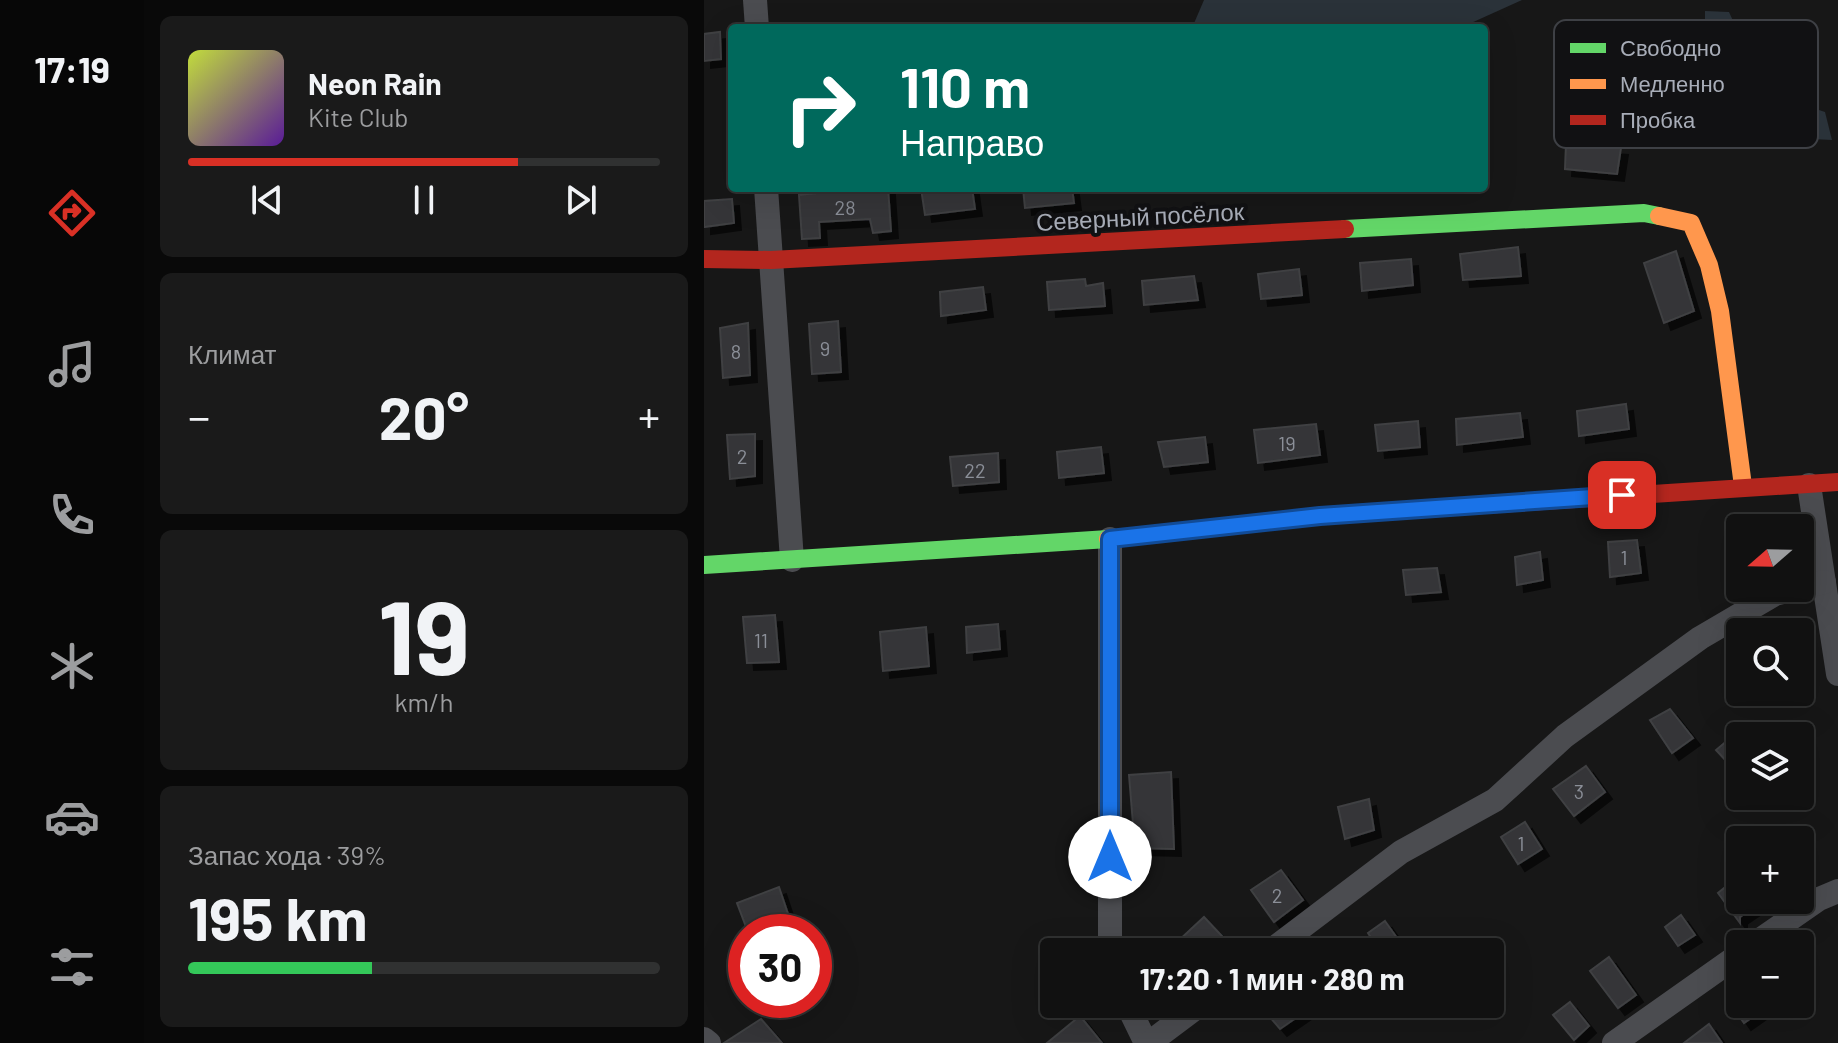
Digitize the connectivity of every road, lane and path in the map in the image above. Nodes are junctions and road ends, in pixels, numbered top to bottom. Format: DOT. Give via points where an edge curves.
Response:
graph roads {
  1 [pos="755,0"];
  2 [pos="757,24"];
  3 [pos="766,192"];
  4 [pos="704,259"];
  5 [pos="771,260"];
  6 [pos="1838,482"];
  7 [pos="1809,485"];
  8 [pos="1743,486"];
  9 [pos="1110,539"];
  10 [pos="792,560"];
  11 [pos="704,565"];
  12 [pos="1824,582"];
  13 [pos="1838,674"];
  14 [pos="1838,891"];
  15 [pos="1774,930"];
  16 [pos="1110,938"];
  17 [pos="1287,938"];
  18 [pos="1726,964"];
  19 [pos="1134,1018"];
  20 [pos="1182,1018"];
  21 [pos="704,1039"];
  22 [pos="709,1043"];
  23 [pos="1147,1043"];
  24 [pos="1614,1043"];
  1 -- 2 [label="street"];
  3 -- 5 [label="street"];
  4 -- 5 [label="street, Северный посёлок"];
  5 -- 8 [label="street, Северный посёлок" via="1644,213 1675,219 1691,223 1709,265"];
  5 -- 10 [label="street"];
  6 -- 7 [label="street"];
  7 -- 8 [label="street"];
  7 -- 12 [label="street"];
  8 -- 9 [label="street" via="1320,516"];
  9 -- 10 [label="street"];
  9 -- 16 [label="street"];
  10 -- 11 [label="street"];
  12 -- 13 [label="street"];
  12 -- 17 [label="street" via="1775,594 1700,638 1565,736 1495,800 1401,852"];
  14 -- 15 [label="street"];
  18 -- 24 [label="street"];
  19 -- 23 [label="street"];
  20 -- 23 [label="street"];
  21 -- 22 [label="street"];
}
